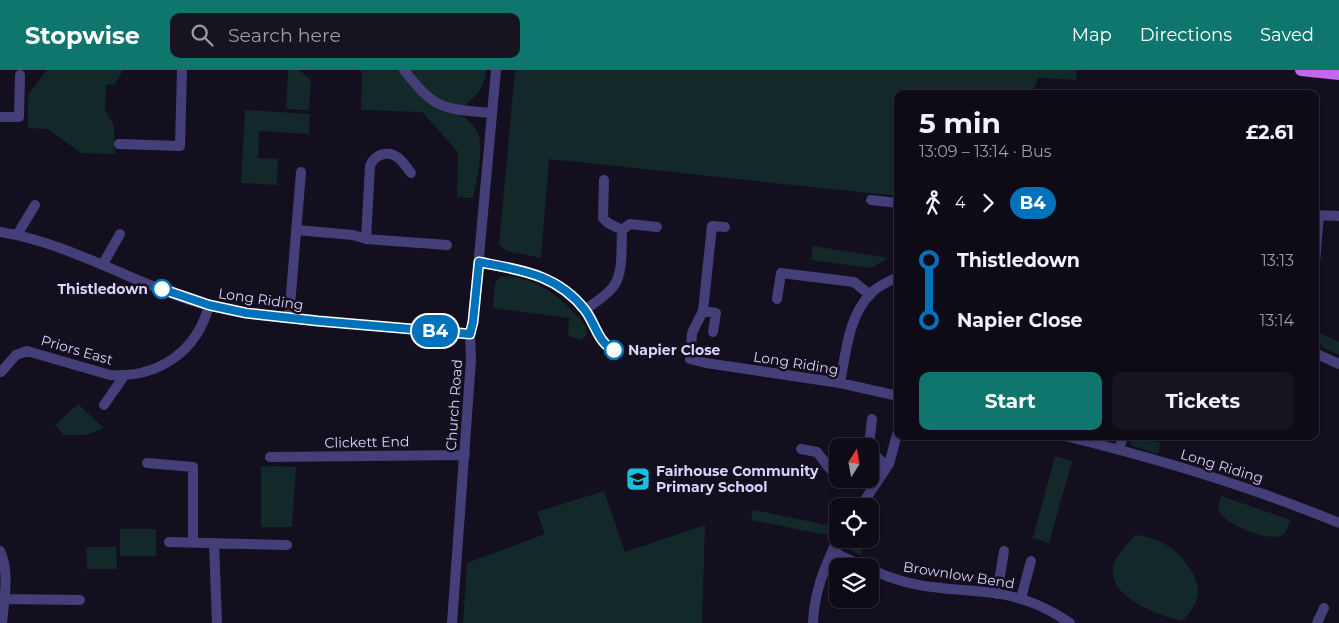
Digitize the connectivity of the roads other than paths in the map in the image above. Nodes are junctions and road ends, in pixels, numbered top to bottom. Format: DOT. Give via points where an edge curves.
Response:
graph roads {
  1 [pos="182,70"];
  2 [pos="404,70"];
  3 [pos="496,70"];
  4 [pos="1301,70"];
  5 [pos="1339,74"];
  6 [pos="20,75"];
  7 [pos="492,113"];
  8 [pos="0,117"];
  9 [pos="120,144"];
  10 [pos="301,172"];
  11 [pos="411,174"];
  12 [pos="604,180"];
  13 [pos="871,200"];
  14 [pos="894,203"];
  15 [pos="35,205"];
  16 [pos="1319,215"];
  17 [pos="1339,216"];
  18 [pos="657,227"];
  19 [pos="724,227"];
  20 [pos="296,230"];
  21 [pos="622,230"];
  22 [pos="0,232"];
  23 [pos="120,234"];
  24 [pos="17,235"];
  25 [pos="366,239"];
  26 [pos="447,245"];
  27 [pos="479,262"];
  28 [pos="103,264"];
  29 [pos="894,279"];
  30 [pos="870,295"];
  31 [pos="777,299"];
  32 [pos="209,305"];
  33 [pos="585,310"];
  34 [pos="703,311"];
  35 [pos="289,318"];
  36 [pos="713,332"];
  37 [pos="470,334"];
  38 [pos="603,342"];
  39 [pos="1319,355"];
  40 [pos="1339,364"];
  41 [pos="1,372"];
  42 [pos="124,376"];
  43 [pos="840,384"];
  44 [pos="894,395"];
  45 [pos="104,405"];
  46 [pos="872,419"];
  47 [pos="870,438"];
  48 [pos="896,440"];
  49 [pos="1081,440"];
  50 [pos="1122,440"];
  51 [pos="800,449"];
  52 [pos="1120,450"];
  53 [pos="465,455"];
  54 [pos="270,457"];
  55 [pos="879,459"];
  56 [pos="147,464"];
  57 [pos="887,467"];
  58 [pos="829,468"];
  59 [pos="879,474"];
  60 [pos="1339,523"];
  61 [pos="169,542"];
  62 [pos="193,543"];
  63 [pos="214,543"];
  64 [pos="288,545"];
  65 [pos="833,549"];
  66 [pos="0,551"];
  67 [pos="1004,551"];
  68 [pos="846,558"];
  69 [pos="1031,561"];
  70 [pos="879,573"];
  71 [pos="997,594"];
  72 [pos="4,598"];
  73 [pos="1021,598"];
  74 [pos="80,600"];
  75 [pos="1324,608"];
  76 [pos="2,623"];
  77 [pos="217,623"];
  78 [pos="452,623"];
  79 [pos="813,623"];
  80 [pos="1070,623"];
  81 [pos="1317,623"];
  1 -- 9 [label="street" via="180,146"];
  2 -- 7 [label="street" via="429,98 441,106"];
  3 -- 7 [label="street, Church Road"];
  4 -- 5 [label="main road"];
  6 -- 8 [label="street" via="19,118"];
  7 -- 27 [label="street, Church Road"];
  10 -- 20 [label="street"];
  11 -- 25 [label="street" via="399,158 391,154 380,155 372,161"];
  12 -- 21 [label="street" via="603,218"];
  13 -- 14 [label="street"];
  15 -- 24 [label="street"];
  16 -- 17 [label="street"];
  18 -- 21 [label="street" via="630,224"];
  19 -- 34 [label="street" via="712,226"];
  20 -- 25 [label="street"];
  20 -- 35 [label="street"];
  21 -- 33 [label="street" via="617,281 612,289"];
  22 -- 24 [label="street, Long Riding"];
  23 -- 28 [label="street"];
  24 -- 28 [label="street, Long Riding"];
  25 -- 26 [label="street"];
  27 -- 33 [label="street" via="540,276 556,283"];
  27 -- 37 [label="street, Church Road"];
  28 -- 32 [label="street, Long Riding"];
  29 -- 30 [label="street"];
  30 -- 31 [label="street" via="854,282 781,272"];
  30 -- 43 [label="street" via="850,330"];
  32 -- 35 [label="street, Long Riding"];
  32 -- 42 [label="street, Priors East" via="199,332 185,350 151,370"];
  33 -- 38 [label="street"];
  34 -- 36 [label="street" via="716,313"];
  34 -- 43 [label="street, Long Riding" via="692,333 690,359"];
  35 -- 37 [label="street, Long Riding"];
  37 -- 53 [label="street, Church Road"];
  39 -- 40 [label="street"];
  41 -- 42 [label="street, Priors East" via="16,355 27,351 95,372"];
  42 -- 45 [label="street, Priors East"];
  43 -- 44 [label="street, Long Riding"];
  46 -- 47 [label="street"];
  48 -- 57 [label="street"];
  49 -- 52 [label="street, Long Riding"];
  50 -- 52 [label="street"];
  51 -- 58 [label="street" via="818,452"];
  52 -- 60 [label="street, Long Riding" via="1264,493"];
  53 -- 54 [label="street, Clickett End"];
  53 -- 78 [label="street, Church Road"];
  55 -- 57 [label="street"];
  56 -- 62 [label="street" via="193,468"];
  57 -- 59 [label="street"];
  61 -- 62 [label="street"];
  62 -- 63 [label="street"];
  63 -- 64 [label="street"];
  63 -- 77 [label="street"];
  65 -- 68 [label="street"];
  65 -- 79 [label="street" via="816,598"];
  66 -- 72 [label="street" via="4,561"];
  67 -- 71 [label="street"];
  69 -- 73 [label="street"];
  70 -- 71 [label="street, Brownlow Bend" via="917,585"];
  71 -- 73 [label="street, Brownlow Bend"];
  72 -- 74 [label="street"];
  72 -- 76 [label="street"];
  73 -- 80 [label="street, Brownlow Bend"];
  75 -- 81 [label="street"];
}
